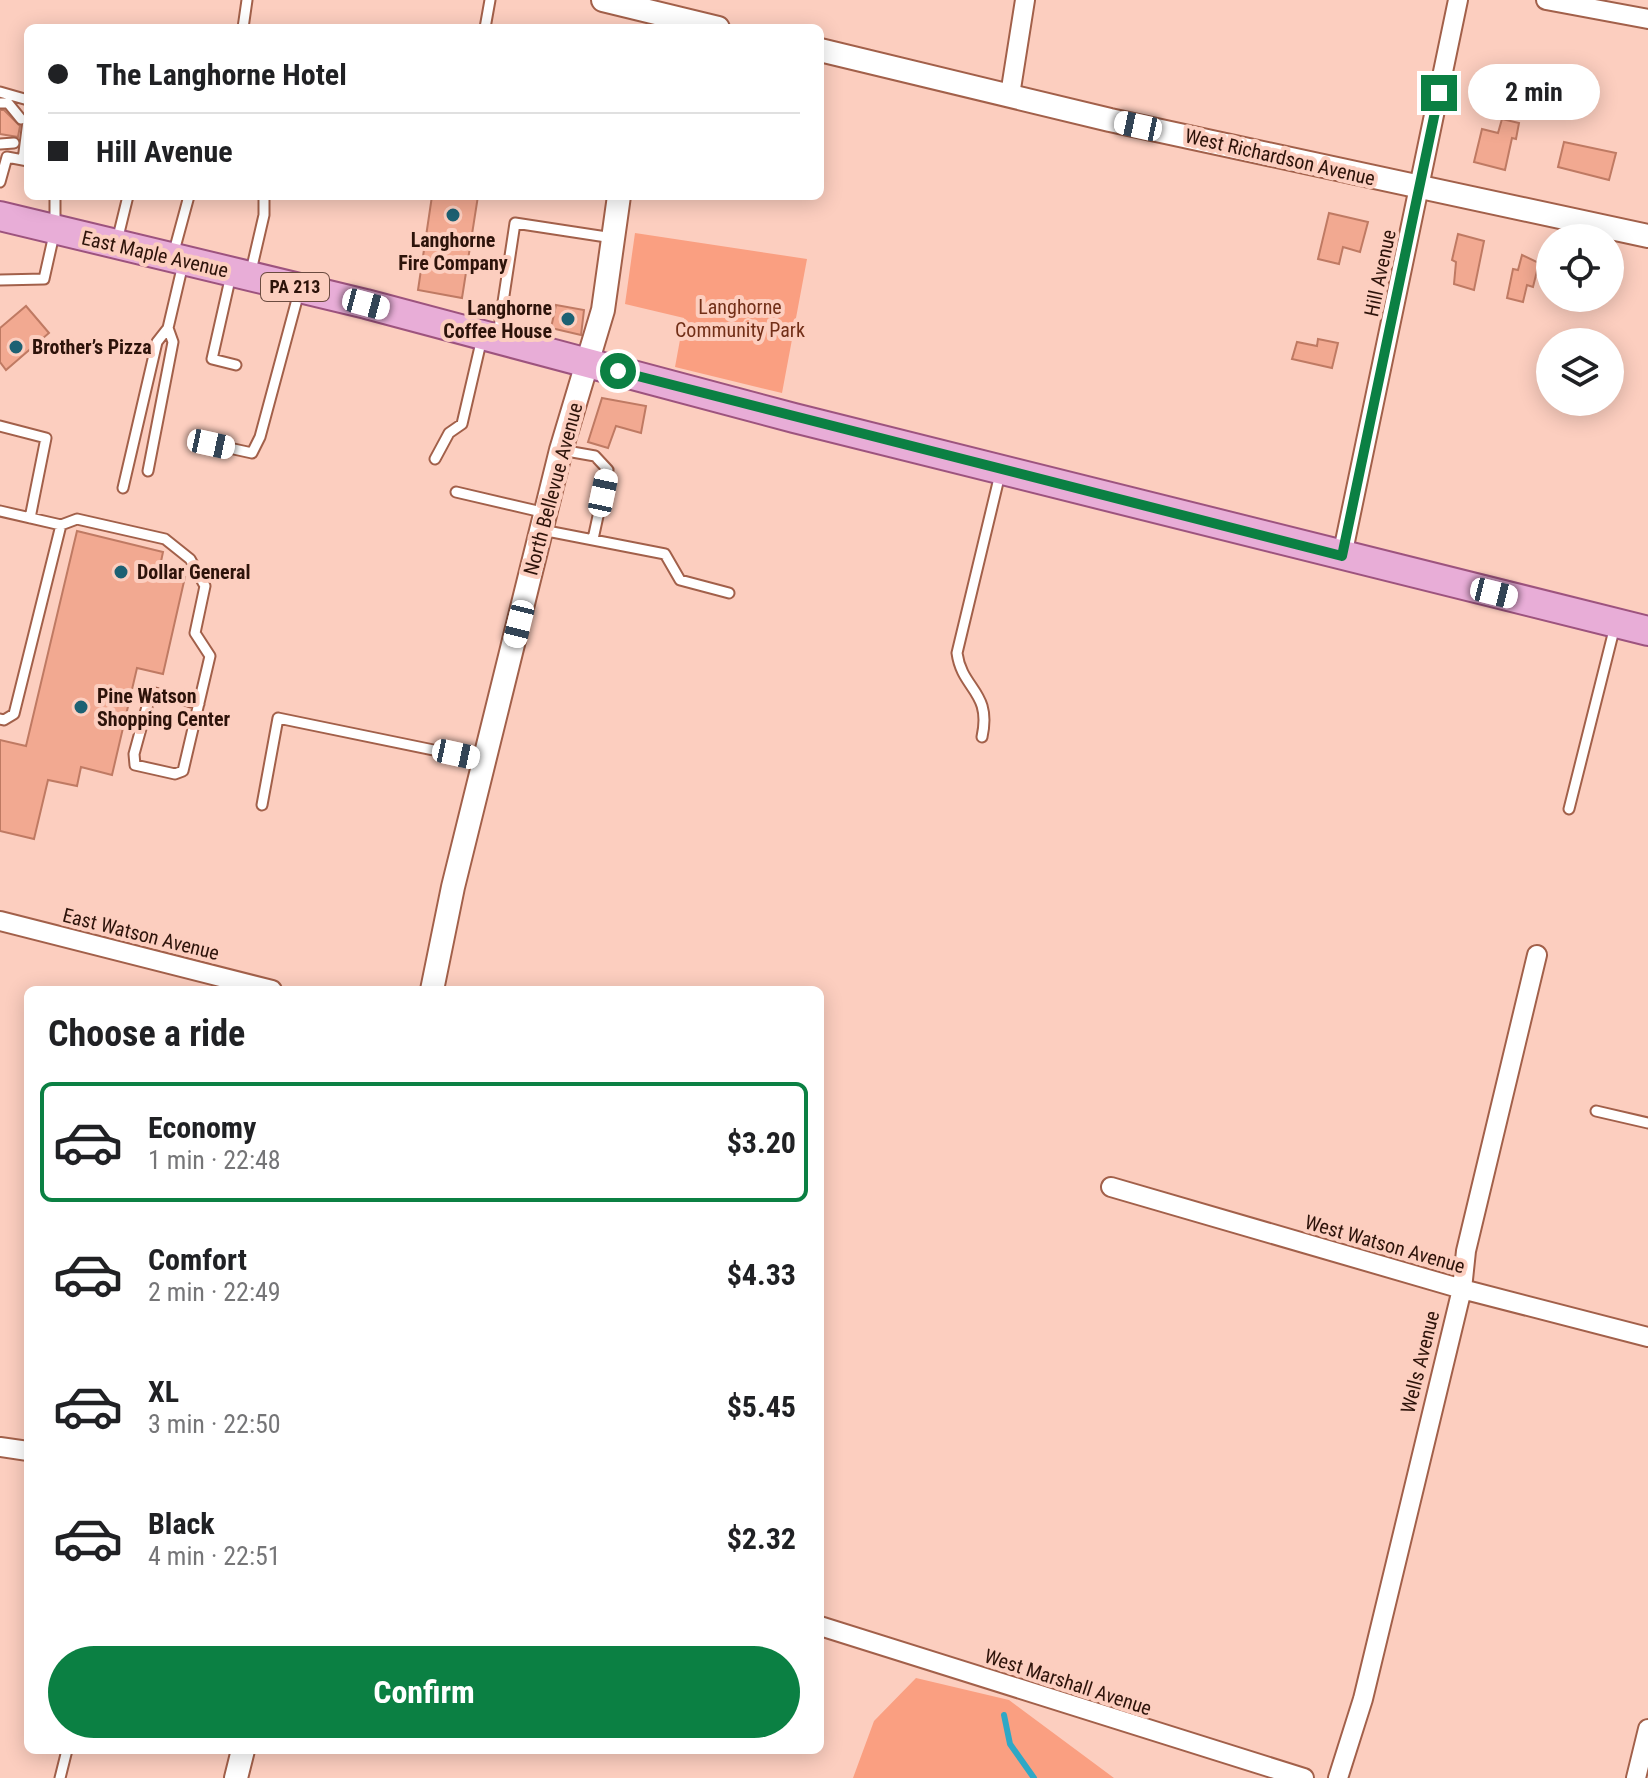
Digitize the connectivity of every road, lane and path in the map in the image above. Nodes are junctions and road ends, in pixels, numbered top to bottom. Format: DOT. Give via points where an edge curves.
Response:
graph roads {
  1 [pos="247,0"];
  2 [pos="490,0"];
  3 [pos="603,0"];
  4 [pos="1025,0"];
  5 [pos="1458,0"];
  6 [pos="1546,0"];
  7 [pos="644,13"];
  8 [pos="1648,19"];
  9 [pos="244,24"];
  10 [pos="486,24"];
  11 [pos="698,24"];
  12 [pos="824,51"];
  13 [pos="1010,95"];
  14 [pos="5,100"];
  15 [pos="24,120"];
  16 [pos="14,143"];
  17 [pos="0,144"];
  18 [pos="3,157"];
  19 [pos="24,161"];
  20 [pos="0,182"];
  21 [pos="1419,187"];
  22 [pos="55,200"];
  23 [pos="127,200"];
  24 [pos="188,200"];
  25 [pos="264,200"];
  26 [pos="618,200"];
  27 [pos="0,216"];
  28 [pos="55,230"];
  29 [pos="1648,236"];
  30 [pos="613,238"];
  31 [pos="116,245"];
  32 [pos="178,259"];
  33 [pos="241,274"];
  34 [pos="0,280"];
  35 [pos="299,288"];
  36 [pos="168,328"];
  37 [pos="490,337"];
  38 [pos="588,363"];
  39 [pos="236,365"];
  40 [pos="0,427"];
  41 [pos="0,436"];
  42 [pos="211,444"];
  43 [pos="561,450"];
  44 [pos="435,459"];
  45 [pos="1001,470"];
  46 [pos="148,471"];
  47 [pos="123,488"];
  48 [pos="456,492"];
  49 [pos="0,511"];
  50 [pos="30,518"];
  51 [pos="544,521"];
  52 [pos="61,525"];
  53 [pos="593,539"];
  54 [pos="1342,556"];
  55 [pos="729,593"];
  56 [pos="1616,623"];
  57 [pos="1648,631"];
  58 [pos="199,704"];
  59 [pos="0,719"];
  60 [pos="982,737"];
  61 [pos="486,760"];
  62 [pos="262,805"];
  63 [pos="1569,809"];
  64 [pos="0,921"];
  65 [pos="1537,955"];
  66 [pos="256,986"];
  67 [pos="433,986"];
  68 [pos="1596,1111"];
  69 [pos="1648,1123"];
  70 [pos="1111,1187"];
  71 [pos="1462,1289"];
  72 [pos="1648,1337"];
  73 [pos="0,1447"];
  74 [pos="24,1450"];
  75 [pos="824,1627"];
  76 [pos="1648,1729"];
  77 [pos="66,1754"];
  78 [pos="242,1754"];
  79 [pos="60,1778"];
  80 [pos="236,1778"];
  81 [pos="1304,1778"];
  82 [pos="1338,1778"];
  83 [pos="1636,1778"];
  1 -- 9 [label="lane"];
  2 -- 10 [label="lane"];
  3 -- 7 [label="street"];
  4 -- 13 [label="street"];
  5 -- 21 [label="street, Hill Avenue"];
  6 -- 8 [label="street"];
  7 -- 11 [label="street"];
  12 -- 13 [label="street, West Richardson Avenue"];
  13 -- 21 [label="street, West Richardson Avenue"];
  14 -- 15 [label="lane"];
  16 -- 17 [label="lane"];
  18 -- 19 [label="lane"];
  18 -- 20 [label="lane"];
  21 -- 29 [label="street, West Richardson Avenue"];
  21 -- 54 [label="street, Hill Avenue"];
  22 -- 28 [label="lane"];
  23 -- 31 [label="lane"];
  24 -- 32 [label="lane"];
  25 -- 33 [label="lane" via="264,215"];
  26 -- 30 [label="street, North Bellevue Avenue"];
  27 -- 28 [label="main road, East Maple Avenue / PA 213"];
  28 -- 31 [label="main road, East Maple Avenue / PA 213"];
  28 -- 34 [label="lane" via="44,279"];
  30 -- 37 [label="lane" via="515,223"];
  30 -- 38 [label="street, North Bellevue Avenue" via="603,310"];
  31 -- 32 [label="main road, East Maple Avenue / PA 213"];
  32 -- 33 [label="main road, East Maple Avenue / PA 213"];
  32 -- 36 [label="lane"];
  33 -- 35 [label="main road, East Maple Avenue / PA 213"];
  33 -- 39 [label="lane" via="212,359"];
  35 -- 37 [label="main road, East Maple Avenue / PA 213"];
  35 -- 42 [label="lane" via="252,453"];
  36 -- 46 [label="lane" via="173,342"];
  36 -- 47 [label="lane" via="157,342"];
  37 -- 38 [label="main road, East Maple Avenue / PA 213"];
  37 -- 44 [label="lane" via="462,424 449,433"];
  38 -- 43 [label="street, North Bellevue Avenue"];
  38 -- 45 [label="main road, PA 213"];
  40 -- 41 [label="lane"];
  40 -- 50 [label="lane" via="46,438"];
  43 -- 51 [label="street, North Bellevue Avenue"];
  43 -- 53 [label="lane" via="595,456 608,470"];
  45 -- 54 [label="main road, PA 213"];
  45 -- 60 [label="lane" via="957,653 983,704"];
  48 -- 51 [label="lane"];
  49 -- 50 [label="lane"];
  50 -- 52 [label="lane"];
  51 -- 53 [label="lane"];
  51 -- 61 [label="street, North Bellevue Avenue"];
  52 -- 58 [label="lane" via="77,519 165,539 190,559 205,586 195,633 210,656"];
  52 -- 59 [label="lane" via="14,714"];
  53 -- 55 [label="lane" via="665,554 680,580"];
  54 -- 56 [label="main road, PA 213"];
  56 -- 57 [label="main road, PA 213"];
  56 -- 63 [label="lane"];
  58 -- 58 [label="lane" via="183,771 135,765 151,692"];
  61 -- 62 [label="lane" via="278,718"];
  61 -- 67 [label="street, North Bellevue Avenue"];
  64 -- 66 [label="street, East Watson Avenue"];
  65 -- 71 [label="street, Wells Avenue" via="1466,1251"];
  68 -- 69 [label="lane"];
  70 -- 71 [label="street, West Watson Avenue"];
  71 -- 72 [label="street, West Watson Avenue"];
  71 -- 82 [label="street, Wells Avenue" via="1363,1699"];
  73 -- 74 [label="street"];
  75 -- 81 [label="street, West Marshall Avenue"];
  76 -- 83 [label="street"];
  77 -- 79 [label="lane"];
  78 -- 80 [label="street"];
}
